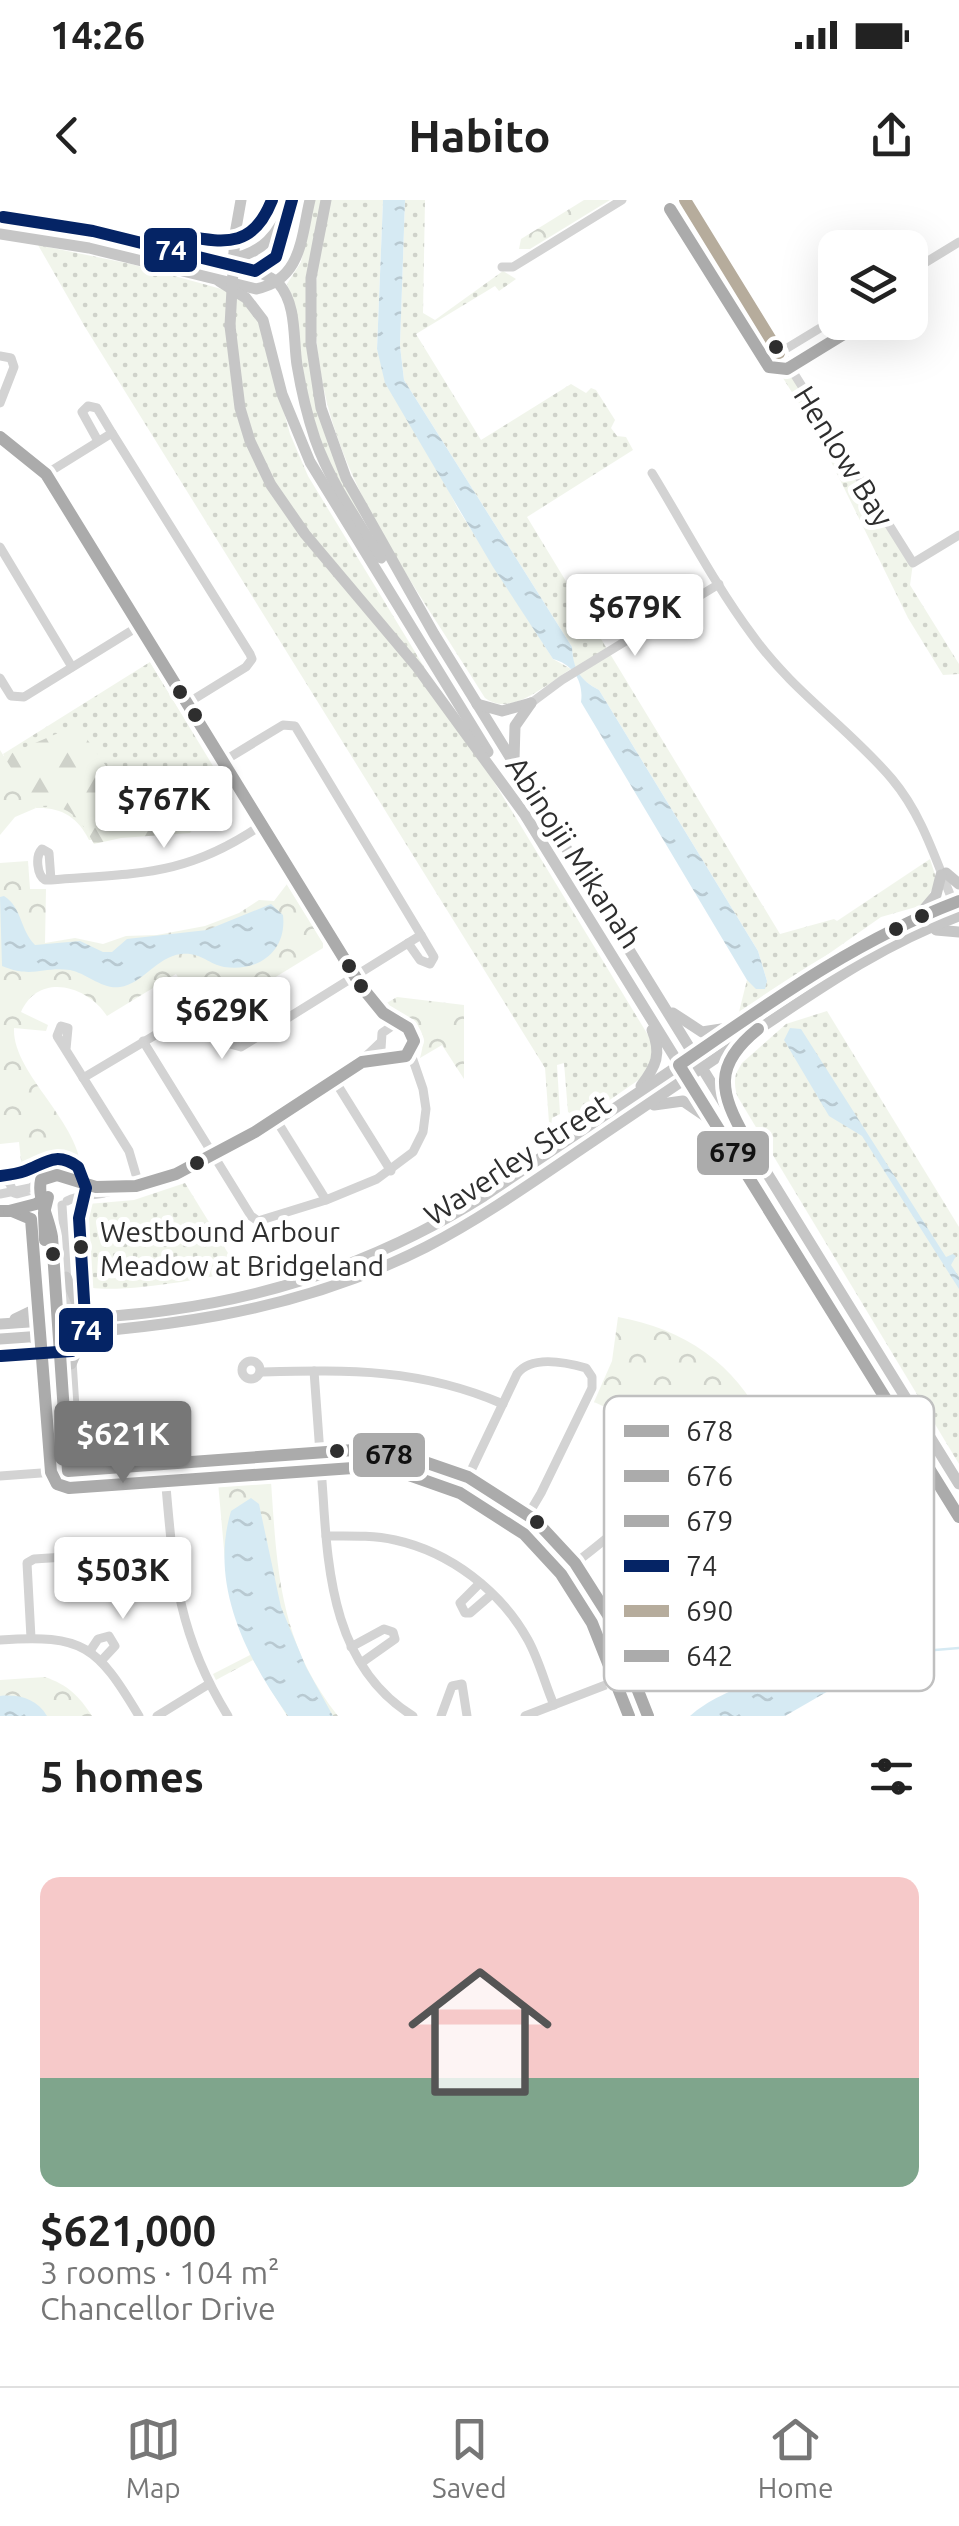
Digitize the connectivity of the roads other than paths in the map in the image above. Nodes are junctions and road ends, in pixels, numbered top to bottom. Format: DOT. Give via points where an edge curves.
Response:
graph roads {
  1 [pos="241,200"];
  2 [pos="291,200"];
  3 [pos="310,200"];
  4 [pos="326,200"];
  5 [pos="622,200"];
  6 [pos="685,200"];
  7 [pos="0,217"];
  8 [pos="0,234"];
  9 [pos="959,242"];
  10 [pos="216,260"];
  11 [pos="928,261"];
  12 [pos="502,266"];
  13 [pos="219,282"];
  14 [pos="278,282"];
  15 [pos="818,330"];
  16 [pos="779,354"];
  17 [pos="0,356"];
  18 [pos="0,403"];
  19 [pos="112,432"];
  20 [pos="0,437"];
  21 [pos="98,441"];
  22 [pos="652,473"];
  23 [pos="46,474"];
  24 [pos="959,535"];
  25 [pos="0,547"];
  26 [pos="719,584"];
  27 [pos="424,618"];
  28 [pos="139,626"];
  29 [pos="72,667"];
  30 [pos="0,678"];
  31 [pos="186,704"];
  32 [pos="477,704"];
  33 [pos="531,704"];
  34 [pos="222,762"];
  35 [pos="514,764"];
  36 [pos="525,815"];
  37 [pos="260,826"];
  38 [pos="943,872"];
  39 [pos="50,880"];
  40 [pos="959,884"];
  41 [pos="957,901"];
  42 [pos="919,916"];
  43 [pos="959,916"];
  44 [pos="917,932"];
  45 [pos="959,932"];
  46 [pos="421,934"];
  47 [pos="408,942"];
  48 [pos="354,976"];
  49 [pos="662,1004"];
  50 [pos="376,1008"];
  51 [pos="646,1012"];
  52 [pos="395,1024"];
  53 [pos="736,1026"];
  54 [pos="381,1038"];
  55 [pos="143,1042"];
  56 [pos="734,1046"];
  57 [pos="66,1049"];
  58 [pos="412,1050"];
  59 [pos="694,1055"];
  60 [pos="394,1057"];
  61 [pos="364,1061"];
  62 [pos="679,1065"];
  63 [pos="702,1068"];
  64 [pos="417,1076"];
  65 [pos="83,1078"];
  66 [pos="687,1078"];
  67 [pos="335,1080"];
  68 [pos="635,1095"];
  69 [pos="643,1108"];
  70 [pos="732,1116"];
  71 [pos="275,1118"];
  72 [pos="716,1124"];
  73 [pos="214,1156"];
  74 [pos="392,1171"];
  75 [pos="0,1179"];
  76 [pos="67,1182"];
  77 [pos="39,1184"];
  78 [pos="139,1185"];
  79 [pos="115,1188"];
  80 [pos="14,1193"];
  81 [pos="0,1194"];
  82 [pos="326,1200"];
  83 [pos="42,1202"];
  84 [pos="64,1203"];
  85 [pos="60,1278"];
  86 [pos="106,1316"];
  87 [pos="63,1320"];
  88 [pos="2,1324"];
  89 [pos="97,1332"];
  90 [pos="64,1334"];
  91 [pos="28,1337"];
  92 [pos="0,1339"];
  93 [pos="66,1362"];
  94 [pos="314,1370"];
  95 [pos="260,1372"];
  96 [pos="884,1396"];
  97 [pos="905,1396"];
  98 [pos="503,1404"];
  99 [pos="934,1443"];
  100 [pos="320,1452"];
  101 [pos="164,1464"];
  102 [pos="73,1470"];
  103 [pos="0,1476"];
  104 [pos="934,1477"];
  105 [pos="468,1478"];
  106 [pos="959,1484"];
  107 [pos="528,1515"];
  108 [pos="959,1517"];
  109 [pos="326,1536"];
  110 [pos="604,1541"];
  111 [pos="172,1550"];
  112 [pos="576,1564"];
  113 [pos="480,1583"];
  114 [pos="492,1594"];
  115 [pos="604,1609"];
  116 [pos="31,1638"];
  117 [pos="0,1640"];
  118 [pos="351,1647"];
  119 [pos="90,1651"];
  120 [pos="102,1660"];
  121 [pos="361,1663"];
  122 [pos="208,1684"];
  123 [pos="604,1685"];
  124 [pos="638,1691"];
  125 [pos="554,1705"];
  126 [pos="139,1716"];
  127 [pos="158,1716"];
  128 [pos="228,1716"];
  129 [pos="413,1716"];
  130 [pos="441,1716"];
  131 [pos="467,1716"];
  132 [pos="525,1716"];
  133 [pos="648,1716"];
  1 -- 36 [label="main road, Abinojii Mikanah, bridge" via="230,326 250,441 305,534 417,667"];
  2 -- 10 [label="main road" via="262,247"];
  3 -- 14 [label="main road" via="298,256"];
  4 -- 27 [label="main road, Abinojii Mikanah" via="310,310 321,408 346,478"];
  5 -- 12 [label="street" via="513,268"];
  6 -- 16 [label="street, Henlow Bay"];
  7 -- 10 [label="main road"];
  8 -- 13 [label="main road" via="89,248"];
  9 -- 11 [label="street"];
  10 -- 14 [label="main road" via="260,270"];
  13 -- 14 [label="main road" via="253,289"];
  13 -- 36 [label="main road" via="261,316 287,410 310,462"];
  14 -- 27 [label="main road" via="289,302 300,379 322,458"];
  15 -- 16 [label="street"];
  16 -- 24 [label="street, Henlow Bay" via="912,564"];
  17 -- 18 [label="street" via="11,358 14,367"];
  19 -- 21 [label="street"];
  19 -- 21 [label="street" via="96,408 84,408"];
  19 -- 31 [label="street" via="252,659"];
  20 -- 23 [label="street"];
  21 -- 23 [label="street"];
  22 -- 26 [label="street"];
  23 -- 28 [label="street"];
  25 -- 29 [label="street"];
  26 -- 33 [label="street"];
  26 -- 38 [label="street" via="782,671 893,780"];
  27 -- 32 [label="main road, Abinojii Mikanah"];
  28 -- 29 [label="street"];
  28 -- 31 [label="street"];
  29 -- 30 [label="street" via="17,699"];
  31 -- 34 [label="street"];
  32 -- 33 [label="main road" via="502,711"];
  32 -- 35 [label="main road, Abinojii Mikanah"];
  33 -- 35 [label="main road" via="516,726"];
  34 -- 37 [label="street"];
  34 -- 46 [label="street" via="283,725 294,726"];
  35 -- 49 [label="main road, Abinojii Mikanah"];
  36 -- 51 [label="main road, Abinojii Mikanah"];
  37 -- 39 [label="street" via="181,867"];
  37 -- 48 [label="street"];
  38 -- 40 [label="main road"];
  38 -- 41 [label="street"];
  38 -- 42 [label="main road"];
  41 -- 42 [label="main road, Waverley Street"];
  41 -- 43 [label="street"];
  42 -- 53 [label="main road, Waverley Street" via="854,948"];
  43 -- 44 [label="main road, Waverley Street"];
  44 -- 45 [label="main road"];
  44 -- 56 [label="main road, Waverley Street" via="843,972"];
  46 -- 47 [label="street"];
  46 -- 47 [label="street" via="434,956 430,964"];
  47 -- 48 [label="street"];
  48 -- 50 [label="street"];
  48 -- 55 [label="street" via="241,1046 230,1044 204,1009"];
  49 -- 53 [label="main road" via="697,1031"];
  49 -- 59 [label="main road, Abinojii Mikanah"];
  50 -- 52 [label="street"];
  50 -- 54 [label="street"];
  51 -- 62 [label="main road, Abinojii Mikanah"];
  51 -- 68 [label="main road" via="658,1060"];
  52 -- 54 [label="street"];
  52 -- 58 [label="street" via="411,1032"];
  53 -- 59 [label="main road, Waverley Street"];
  54 -- 60 [label="street"];
  54 -- 61 [label="street"];
  55 -- 65 [label="street"];
  55 -- 73 [label="street"];
  56 -- 63 [label="main road, Waverley Street"];
  56 -- 70 [label="main road" via="723,1078"];
  57 -- 65 [label="street"];
  58 -- 60 [label="street"];
  58 -- 64 [label="street"];
  59 -- 62 [label="main road, Waverley Street"];
  59 -- 63 [label="main road, Abinojii Mikanah"];
  60 -- 61 [label="street"];
  60 -- 64 [label="street"];
  61 -- 67 [label="street"];
  62 -- 66 [label="main road, Abinojii Mikanah"];
  62 -- 68 [label="main road, Waverley Street"];
  63 -- 66 [label="main road, Waverley Street"];
  63 -- 70 [label="main road, Abinojii Mikanah"];
  64 -- 74 [label="street" via="426,1099 423,1132"];
  65 -- 78 [label="street" via="129,1151"];
  66 -- 69 [label="main road, Waverley Street"];
  66 -- 72 [label="main road, Abinojii Mikanah"];
  67 -- 71 [label="street"];
  67 -- 74 [label="street"];
  68 -- 86 [label="main road, Waverley Street" via="484,1196 373,1254 248,1296"];
  69 -- 72 [label="main road" via="683,1101"];
  69 -- 89 [label="main road, Waverley Street" via="477,1218 370,1272 233,1314"];
  70 -- 97 [label="main road, Abinojii Mikanah"];
  71 -- 73 [label="street"];
  71 -- 82 [label="street"];
  72 -- 96 [label="main road, Abinojii Mikanah"];
  73 -- 78 [label="street"];
  73 -- 82 [label="street" via="255,1220"];
  74 -- 82 [label="street"];
  75 -- 80 [label="street"];
  76 -- 77 [label="street" via="54,1175"];
  76 -- 79 [label="street"];
  76 -- 84 [label="street"];
  77 -- 80 [label="street"];
  77 -- 83 [label="street"];
  78 -- 79 [label="street"];
  79 -- 84 [label="street"];
  80 -- 81 [label="street"];
  80 -- 83 [label="street"];
  83 -- 84 [label="street"];
  83 -- 85 [label="street"];
  84 -- 85 [label="street"];
  85 -- 86 [label="main road" via="79,1305"];
  85 -- 87 [label="street"];
  85 -- 88 [label="main road" via="38,1310"];
  86 -- 87 [label="main road, Waverley Street"];
  87 -- 88 [label="main road, Waverley Street"];
  87 -- 90 [label="street"];
  89 -- 90 [label="main road, Waverley Street"];
  89 -- 93 [label="main road"];
  90 -- 91 [label="main road, Waverley Street"];
  90 -- 93 [label="street"];
  91 -- 92 [label="main road, Waverley Street"];
  91 -- 93 [label="main road" via="50,1345"];
  93 -- 102 [label="street"];
  94 -- 95 [label="street"];
  94 -- 98 [label="street" via="420,1377"];
  94 -- 100 [label="street"];
  98 -- 105 [label="street"];
  98 -- 107 [label="street" via="516,1374 530,1363 581,1366 592,1376 592,1388"];
  99 -- 106 [label="main road, Abinojii Mikanah"];
  100 -- 101 [label="street"];
  100 -- 105 [label="street" via="398,1455"];
  100 -- 109 [label="street"];
  101 -- 102 [label="street"];
  101 -- 111 [label="street"];
  102 -- 103 [label="street"];
  104 -- 108 [label="main road, Abinojii Mikanah"];
  105 -- 107 [label="street"];
  107 -- 112 [label="street"];
  109 -- 113 [label="street" via="415,1546"];
  109 -- 118 [label="street" via="334,1601"];
  110 -- 112 [label="street"];
  111 -- 116 [label="street" via="27,1563"];
  111 -- 122 [label="street" via="183,1620"];
  112 -- 115 [label="street"];
  113 -- 114 [label="street"];
  113 -- 114 [label="street" via="460,1603 465,1613"];
  114 -- 125 [label="street" via="529,1642"];
  116 -- 117 [label="street"];
  116 -- 119 [label="street"];
  118 -- 121 [label="street"];
  118 -- 121 [label="street" via="384,1629 393,1632 392,1644"];
  119 -- 120 [label="street"];
  119 -- 120 [label="street" via="109,1636 114,1646"];
  120 -- 126 [label="street"];
  121 -- 129 [label="street"];
  122 -- 127 [label="street"];
  122 -- 128 [label="street"];
  123 -- 125 [label="street"];
  124 -- 133 [label="street"];
  125 -- 132 [label="street"];
  130 -- 131 [label="street" via="452,1686 462,1684"];
}
